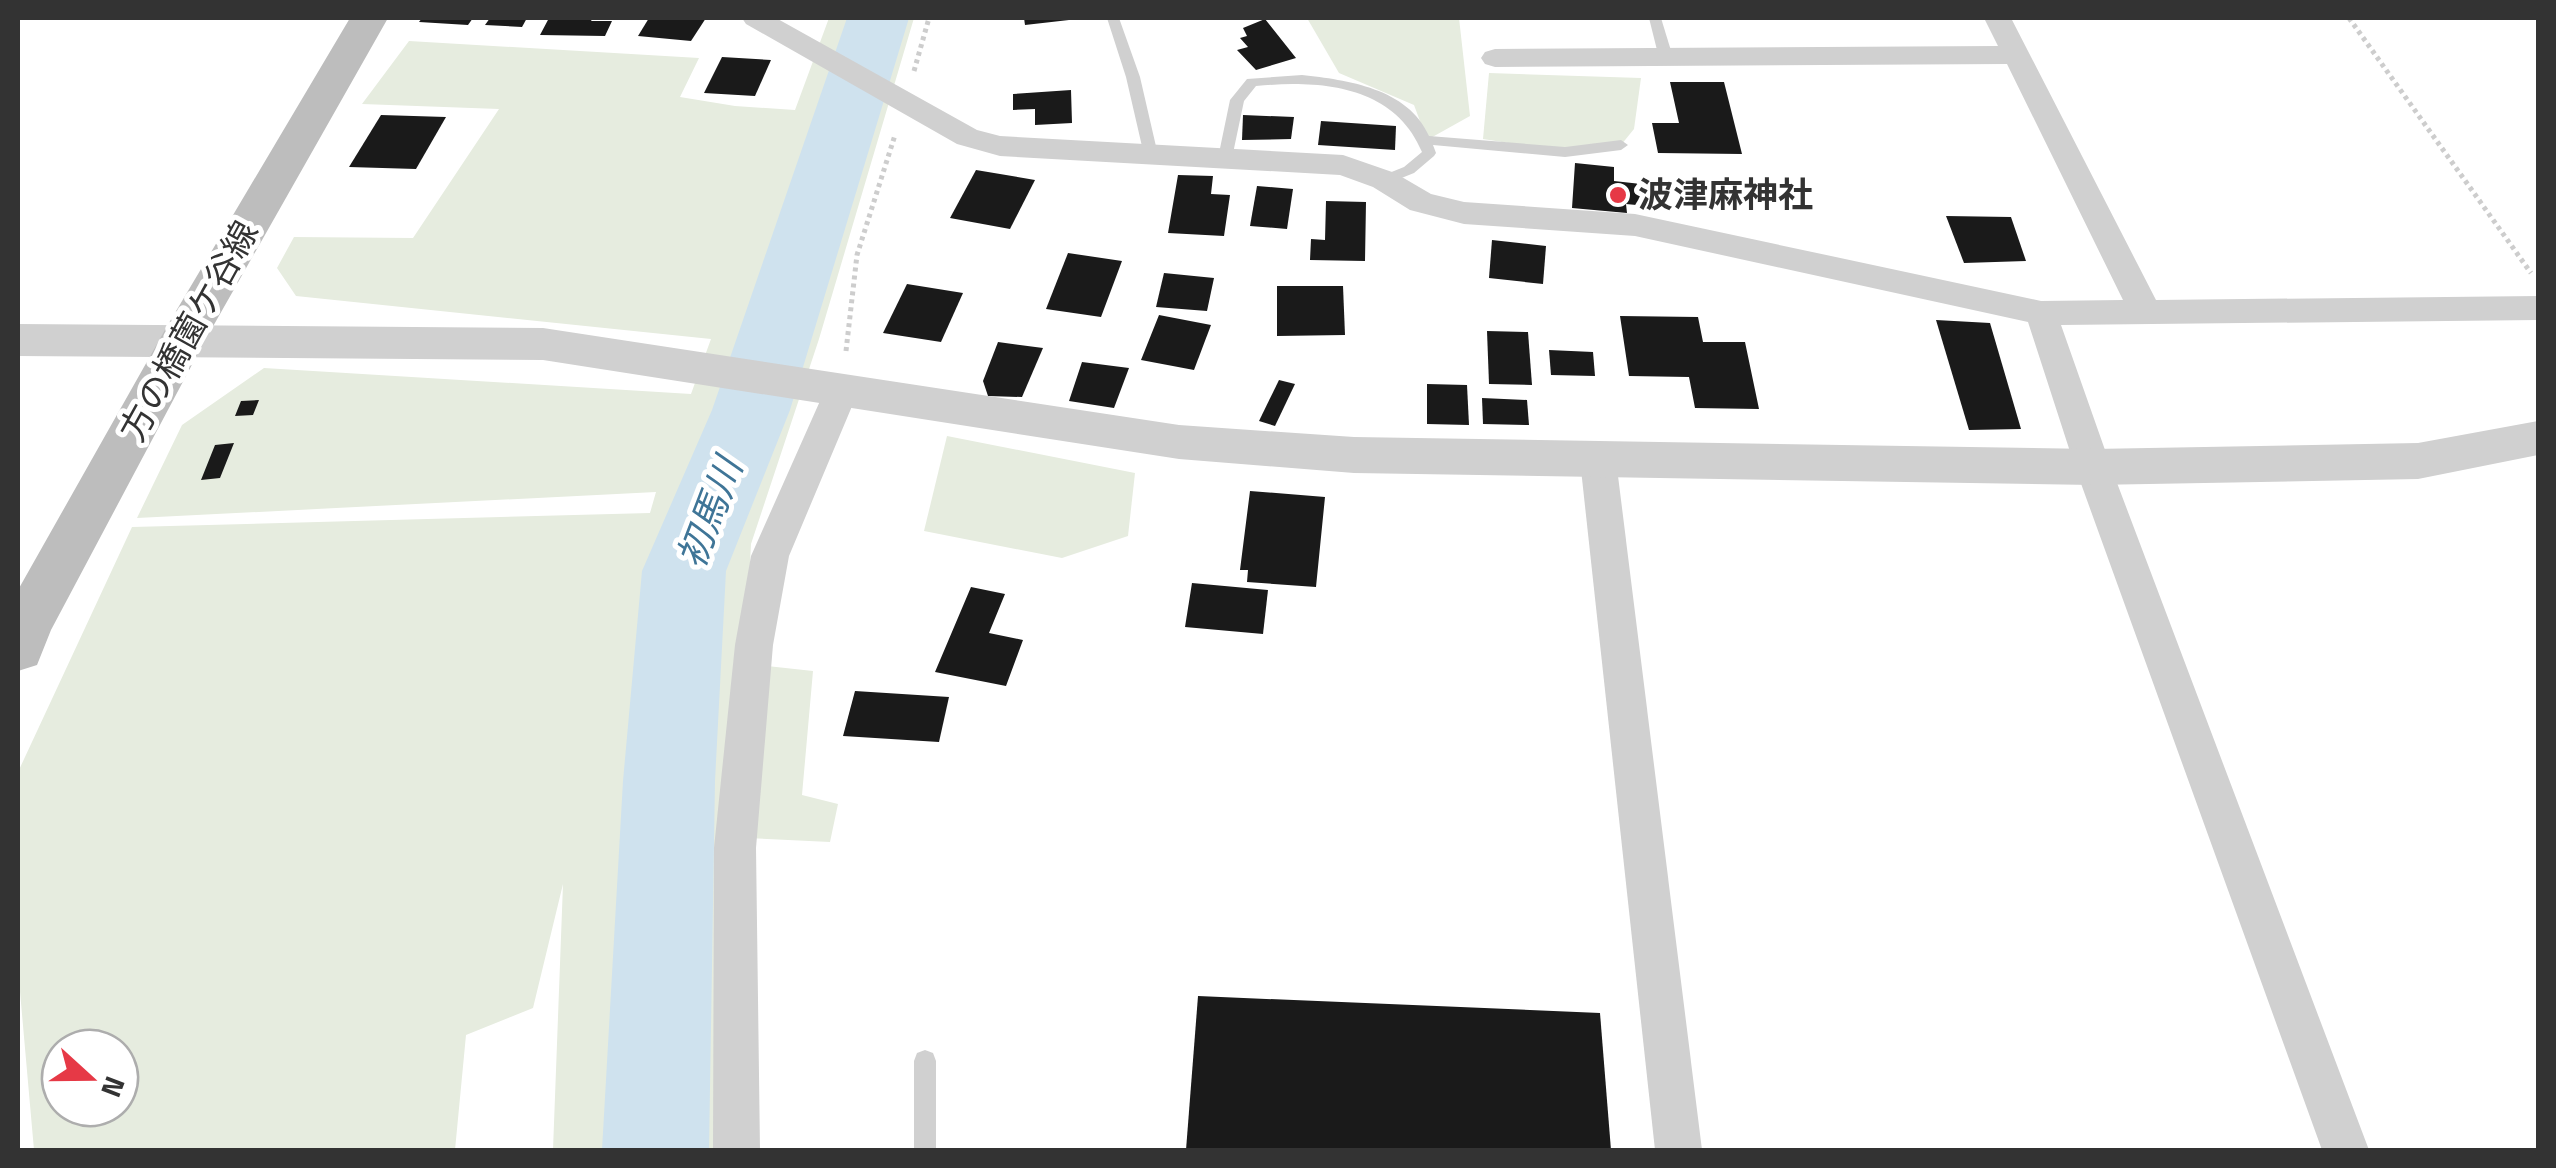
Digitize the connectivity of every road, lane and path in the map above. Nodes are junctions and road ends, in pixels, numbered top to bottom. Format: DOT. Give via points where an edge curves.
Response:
graph roads {
  1 [pos="369,18"];
  2 [pos="756,18"];
  3 [pos="929,18"];
  4 [pos="1112,18"];
  5 [pos="1655,18"];
  6 [pos="1998,18"];
  7 [pos="2349,18"];
  8 [pos="1665,54"];
  9 [pos="2016,54"];
  10 [pos="1495,58"];
  11 [pos="895,94"];
  12 [pos="1427,140"];
  13 [pos="1621,145"];
  14 [pos="1151,154"];
  15 [pos="1225,158"];
  16 [pos="1384,180"];
  17 [pos="2538,284"];
  18 [pos="2538,308"];
  19 [pos="2145,311"];
  20 [pos="2041,313"];
  21 [pos="18,340"];
  22 [pos="182,340"];
  23 [pos="830,390"];
  24 [pos="2538,438"];
  25 [pos="1598,460"];
  26 [pos="2092,467"];
  27 [pos="18,648"];
  28 [pos="924,1061"];
  29 [pos="736,1150"];
  30 [pos="925,1150"];
  31 [pos="1679,1150"];
  32 [pos="2346,1150"];
  1 -- 22 [label="main road, 方の橋薗ケ谷線"];
  2 -- 11 [label="street"];
  3 -- 11 [label="path"];
  4 -- 14 [label="lane"];
  5 -- 8 [label="lane"];
  6 -- 9 [label="street"];
  7 -- 17 [label="path"];
  8 -- 9 [label="street"];
  8 -- 10 [label="street"];
  9 -- 19 [label="street"];
  11 -- 14 [label="street" via="967,137 1000,146"];
  11 -- 23 [label="path"];
  12 -- 13 [label="lane" via="1564,152"];
  12 -- 15 [label="lane" via="1401,108 1365,92 1300,78 1262,81 1252,82 1237,100"];
  12 -- 16 [label="lane" via="1429,153"];
  14 -- 15 [label="street"];
  15 -- 16 [label="street" via="1343,166"];
  16 -- 20 [label="street" via="1422,202 1464,213 1635,225"];
  18 -- 19 [label="street"];
  19 -- 20 [label="street"];
  20 -- 26 [label="street"];
  21 -- 22 [label="street"];
  22 -- 23 [label="street" via="543,344"];
  22 -- 27 [label="main road, 方の橋薗ケ谷線"];
  23 -- 25 [label="street" via="1179,442 1354,455"];
  23 -- 29 [label="street" via="770,556 754,646 735,848"];
  24 -- 26 [label="street" via="2418,460"];
  25 -- 26 [label="street"];
  25 -- 31 [label="street"];
  26 -- 32 [label="street"];
  28 -- 30 [label="lane"];
}
